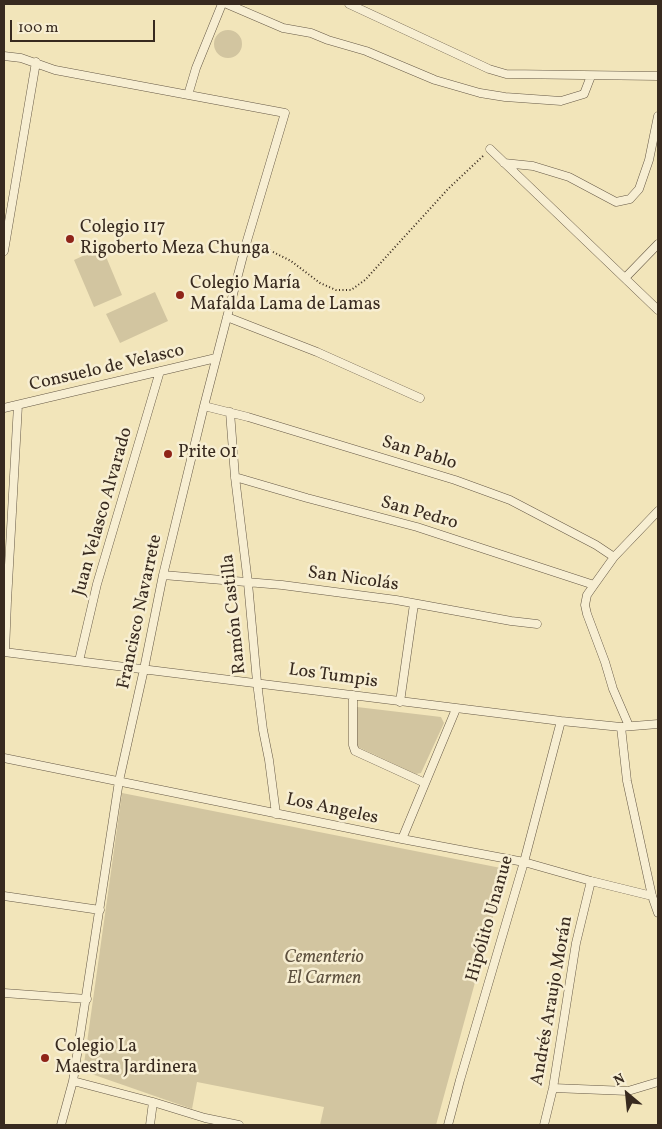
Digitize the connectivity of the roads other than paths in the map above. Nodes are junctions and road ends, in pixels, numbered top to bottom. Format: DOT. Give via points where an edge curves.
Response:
graph roads {
  1 [pos="222,4"];
  2 [pos="227,4"];
  3 [pos="349,4"];
  4 [pos="4,56"];
  5 [pos="36,62"];
  6 [pos="591,76"];
  7 [pos="658,76"];
  8 [pos="188,95"];
  9 [pos="658,116"];
  10 [pos="490,149"];
  11 [pos="504,163"];
  12 [pos="658,244"];
  13 [pos="4,251"];
  14 [pos="625,278"];
  15 [pos="658,310"];
  16 [pos="227,317"];
  17 [pos="216,358"];
  18 [pos="160,372"];
  19 [pos="420,398"];
  20 [pos="18,405"];
  21 [pos="204,406"];
  22 [pos="4,408"];
  23 [pos="230,412"];
  24 [pos="235,477"];
  25 [pos="658,511"];
  26 [pos="614,557"];
  27 [pos="163,575"];
  28 [pos="248,583"];
  29 [pos="594,585"];
  30 [pos="414,604"];
  31 [pos="537,624"];
  32 [pos="4,652"];
  33 [pos="79,661"];
  34 [pos="144,669"];
  35 [pos="257,682"];
  36 [pos="353,695"];
  37 [pos="400,702"];
  38 [pos="456,709"];
  39 [pos="561,721"];
  40 [pos="658,724"];
  41 [pos="625,727"];
  42 [pos="4,758"];
  43 [pos="119,781"];
  44 [pos="425,783"];
  45 [pos="276,814"];
  46 [pos="402,839"];
  47 [pos="524,862"];
  48 [pos="591,882"];
  49 [pos="4,896"];
  50 [pos="652,896"];
  51 [pos="100,910"];
  52 [pos="658,913"];
  53 [pos="4,993"];
  54 [pos="87,999"];
  55 [pos="73,1081"];
  56 [pos="658,1082"];
  57 [pos="553,1088"];
  58 [pos="153,1102"];
  59 [pos="61,1125"];
  60 [pos="150,1125"];
  61 [pos="239,1125"];
  62 [pos="448,1125"];
  63 [pos="544,1125"];
  1 -- 8 [label="street"];
  2 -- 6 [label="street" via="282,28 311,33 366,51 434,80 480,93 561,100 584,94"];
  3 -- 6 [label="street" via="489,69 506,74"];
  4 -- 5 [label="street"];
  5 -- 8 [label="street" via="55,70"];
  5 -- 13 [label="street"];
  6 -- 7 [label="street"];
  8 -- 16 [label="street, Francisco Navarrete" via="285,113"];
  9 -- 11 [label="street" via="649,160 639,189 630,199 616,202 569,177 533,166"];
  10 -- 11 [label="street"];
  11 -- 14 [label="street"];
  12 -- 14 [label="street"];
  14 -- 15 [label="street"];
  16 -- 17 [label="street, Francisco Navarrete"];
  16 -- 19 [label="street" via="317,352"];
  17 -- 18 [label="street, Consuelo de Velasco"];
  17 -- 21 [label="street, Francisco Navarrete"];
  18 -- 20 [label="street, Consuelo de Velasco"];
  18 -- 33 [label="street, Juan Velasco Alvarado" via="97,584"];
  20 -- 22 [label="street, Consuelo de Velasco"];
  20 -- 32 [label="street"];
  21 -- 23 [label="street, San Pablo"];
  21 -- 27 [label="street, Francisco Navarrete"];
  23 -- 24 [label="street, Ramón Castilla"];
  23 -- 26 [label="street, San Pablo" via="456,480 510,500"];
  24 -- 28 [label="street, Ramón Castilla"];
  24 -- 29 [label="street, San Pedro" via="417,527"];
  25 -- 26 [label="street"];
  26 -- 29 [label="street"];
  27 -- 28 [label="street, San Nicolás"];
  27 -- 34 [label="street, Francisco Navarrete"];
  28 -- 30 [label="street, San Nicolás"];
  28 -- 35 [label="street, Ramón Castilla"];
  29 -- 41 [label="street" via="585,605"];
  30 -- 31 [label="street, San Nicolás"];
  30 -- 37 [label="street"];
  32 -- 33 [label="street, Los Tumpis"];
  33 -- 34 [label="street, Los Tumpis"];
  34 -- 35 [label="street, Los Tumpis"];
  34 -- 43 [label="street, Francisco Navarrete"];
  35 -- 36 [label="street, Los Tumpis"];
  35 -- 45 [label="street, Ramón Castilla"];
  36 -- 37 [label="street, Los Tumpis"];
  36 -- 44 [label="street" via="355,752"];
  37 -- 38 [label="street, Los Tumpis"];
  38 -- 39 [label="street, Los Tumpis"];
  38 -- 44 [label="street"];
  39 -- 41 [label="street, Los Tumpis"];
  39 -- 47 [label="street, Hipólito Unanue"];
  40 -- 41 [label="street, Los Tumpis"];
  41 -- 50 [label="street" via="627,781"];
  42 -- 43 [label="street, Los Angeles"];
  43 -- 45 [label="street, Los Angeles"];
  43 -- 51 [label="street, Francisco Navarrete"];
  44 -- 46 [label="street"];
  45 -- 46 [label="street, Los Angeles"];
  46 -- 47 [label="street, Los Angeles"];
  47 -- 48 [label="street, Los Angeles"];
  47 -- 62 [label="street, Hipólito Unanue"];
  48 -- 50 [label="street, Los Angeles"];
  48 -- 57 [label="street, Andrés Araujo Morán" via="576,942"];
  49 -- 51 [label="street"];
  50 -- 52 [label="street"];
  51 -- 54 [label="street, Francisco Navarrete"];
  53 -- 54 [label="street"];
  54 -- 55 [label="street, Francisco Navarrete"];
  55 -- 58 [label="street"];
  55 -- 59 [label="street, Francisco Navarrete"];
  56 -- 57 [label="street" via="628,1091"];
  57 -- 63 [label="street, Andrés Araujo Morán"];
  58 -- 60 [label="street"];
  58 -- 61 [label="street"];
}
